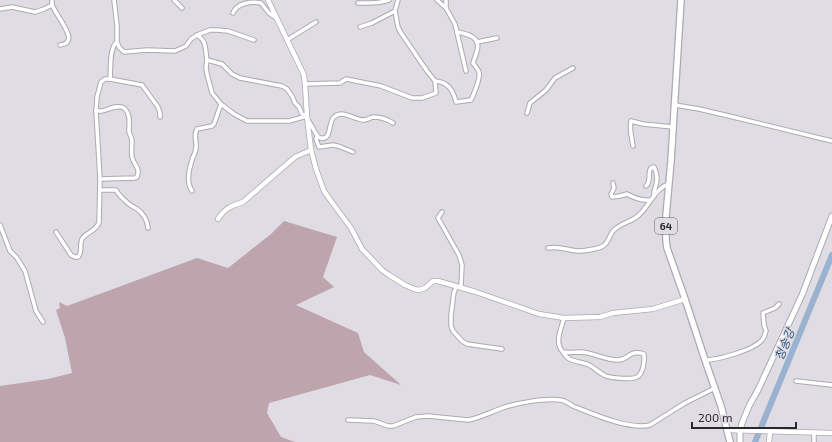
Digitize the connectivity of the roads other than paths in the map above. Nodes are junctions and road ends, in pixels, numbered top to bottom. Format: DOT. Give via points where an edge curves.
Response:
graph roads {
  1 [pos="52,0"];
  2 [pos="114,0"];
  3 [pos="174,0"];
  4 [pos="268,0"];
  5 [pos="389,0"];
  6 [pos="398,0"];
  7 [pos="437,0"];
  8 [pos="446,0"];
  9 [pos="681,0"];
  10 [pos="358,3"];
  11 [pos="52,5"];
  12 [pos="182,8"];
  13 [pos="446,8"];
  14 [pos="0,9"];
  15 [pos="395,11"];
  16 [pos="233,13"];
  17 [pos="276,18"];
  18 [pos="316,22"];
  19 [pos="360,27"];
  20 [pos="457,32"];
  21 [pos="197,35"];
  22 [pos="497,38"];
  23 [pos="254,40"];
  24 [pos="287,40"];
  25 [pos="117,42"];
  26 [pos="477,42"];
  27 [pos="60,45"];
  28 [pos="207,60"];
  29 [pos="573,68"];
  30 [pos="466,71"];
  31 [pos="110,79"];
  32 [pos="435,81"];
  33 [pos="305,84"];
  34 [pos="220,104"];
  35 [pos="675,105"];
  36 [pos="96,111"];
  37 [pos="527,113"];
  38 [pos="160,117"];
  39 [pos="307,117"];
  40 [pos="393,123"];
  41 [pos="673,127"];
  42 [pos="317,137"];
  43 [pos="832,141"];
  44 [pos="633,146"];
  45 [pos="311,150"];
  46 [pos="353,152"];
  47 [pos="100,179"];
  48 [pos="613,183"];
  49 [pos="669,184"];
  50 [pos="646,186"];
  51 [pos="100,190"];
  52 [pos="192,191"];
  53 [pos="654,196"];
  54 [pos="650,200"];
  55 [pos="442,212"];
  56 [pos="832,216"];
  57 [pos="218,219"];
  58 [pos="0,225"];
  59 [pos="148,228"];
  60 [pos="56,232"];
  61 [pos="548,248"];
  62 [pos="459,287"];
  63 [pos="685,299"];
  64 [pos="779,304"];
  65 [pos="564,318"];
  66 [pos="43,322"];
  67 [pos="502,349"];
  68 [pos="563,352"];
  69 [pos="705,360"];
  70 [pos="796,381"];
  71 [pos="832,385"];
  72 [pos="715,388"];
  73 [pos="348,420"];
  74 [pos="728,430"];
  75 [pos="743,431"];
  76 [pos="767,431"];
  77 [pos="814,433"];
  78 [pos="832,433"];
  79 [pos="730,442"];
  80 [pos="740,442"];
  81 [pos="768,442"];
  82 [pos="814,442"];
  1 -- 11 [label="street"];
  2 -- 25 [label="street"];
  3 -- 12 [label="street"];
  4 -- 17 [label="street"];
  5 -- 10 [label="street"];
  6 -- 15 [label="street"];
  7 -- 13 [label="street"];
  8 -- 13 [label="street"];
  9 -- 35 [label="main road, 64"];
  11 -- 14 [label="street" via="35,12 12,7"];
  11 -- 27 [label="street" via="68,34 67,42"];
  13 -- 20 [label="street"];
  15 -- 19 [label="street"];
  15 -- 32 [label="street" via="401,33"];
  16 -- 17 [label="street" via="236,7 242,4 258,2"];
  17 -- 24 [label="street"];
  18 -- 24 [label="street"];
  20 -- 26 [label="street" via="468,34"];
  20 -- 30 [label="street"];
  21 -- 23 [label="street" via="218,30"];
  21 -- 25 [label="street" via="186,46 175,51 124,52"];
  21 -- 28 [label="street" via="202,38"];
  22 -- 26 [label="street"];
  24 -- 33 [label="street" via="302,68"];
  25 -- 31 [label="street" via="112,49"];
  26 -- 32 [label="street" via="473,63 480,75 471,100 456,102 446,84"];
  28 -- 34 [label="street" via="208,81 212,93"];
  28 -- 39 [label="street" via="222,64 240,78 282,86 292,96 302,114"];
  29 -- 37 [label="street" via="555,78 546,90 530,103"];
  31 -- 36 [label="street" via="101,82"];
  31 -- 38 [label="street" via="142,86 158,107"];
  32 -- 33 [label="street" via="436,93 422,98 412,98 381,86 346,79 340,83"];
  33 -- 39 [label="street"];
  34 -- 39 [label="street" via="247,120 289,121"];
  34 -- 52 [label="street" via="214,124 197,129 195,133 196,148 188,181"];
  35 -- 41 [label="main road, 64"];
  35 -- 43 [label="street"];
  36 -- 47 [label="street"];
  36 -- 47 [label="street" via="121,107 127,112 132,157 138,172 135,178"];
  39 -- 42 [label="street"];
  39 -- 45 [label="street"];
  40 -- 42 [label="street" via="383,118 362,120 337,115 330,122 327,136"];
  41 -- 44 [label="street" via="631,121"];
  41 -- 49 [label="main road, 64"];
  42 -- 46 [label="street" via="319,147 338,146"];
  45 -- 57 [label="street" via="295,157 243,202 223,211"];
  45 -- 62 [label="street" via="324,191 351,228 362,249 382,270 414,289 425,288 433,281"];
  47 -- 51 [label="street"];
  48 -- 54 [label="street" via="612,197 627,194 634,198"];
  49 -- 53 [label="street"];
  49 -- 63 [label="main road, 64" via="667,248"];
  50 -- 53 [label="street" via="649,182 649,171 654,167 657,174"];
  51 -- 59 [label="street" via="116,190 118,195 139,211"];
  51 -- 60 [label="street" via="98,223 96,228 81,240 80,256 75,257 71,254"];
  53 -- 54 [label="street"];
  54 -- 61 [label="street" via="639,215 613,232 602,247 584,251"];
  55 -- 62 [label="street" via="438,218 462,265"];
  56 -- 75 [label="main road" via="802,295 749,406 742,423"];
  58 -- 66 [label="street" via="10,251 25,271 36,311"];
  62 -- 65 [label="street" via="539,314"];
  62 -- 67 [label="street" via="454,292 451,315 453,331 467,344"];
  63 -- 65 [label="street" via="649,310 613,313 600,317"];
  63 -- 69 [label="main road, 64"];
  64 -- 69 [label="street" via="764,313 766,331 757,344 735,354"];
  65 -- 68 [label="street" via="558,340"];
  68 -- 68 [label="street" via="582,352 620,360 636,352 644,354 645,358 641,373 635,378 613,378 587,364 574,361"];
  69 -- 72 [label="main road, 64"];
  70 -- 71 [label="street"];
  72 -- 73 [label="street" via="643,427 605,418 554,399 521,403 468,420 428,416 416,417 393,426 374,421"];
  72 -- 74 [label="main road, 64"];
  74 -- 75 [label="street"];
  74 -- 79 [label="main road, 64"];
  75 -- 76 [label="street"];
  75 -- 80 [label="main road"];
  76 -- 77 [label="street"];
  76 -- 81 [label="street"];
  77 -- 78 [label="street"];
  77 -- 82 [label="street"];
}
